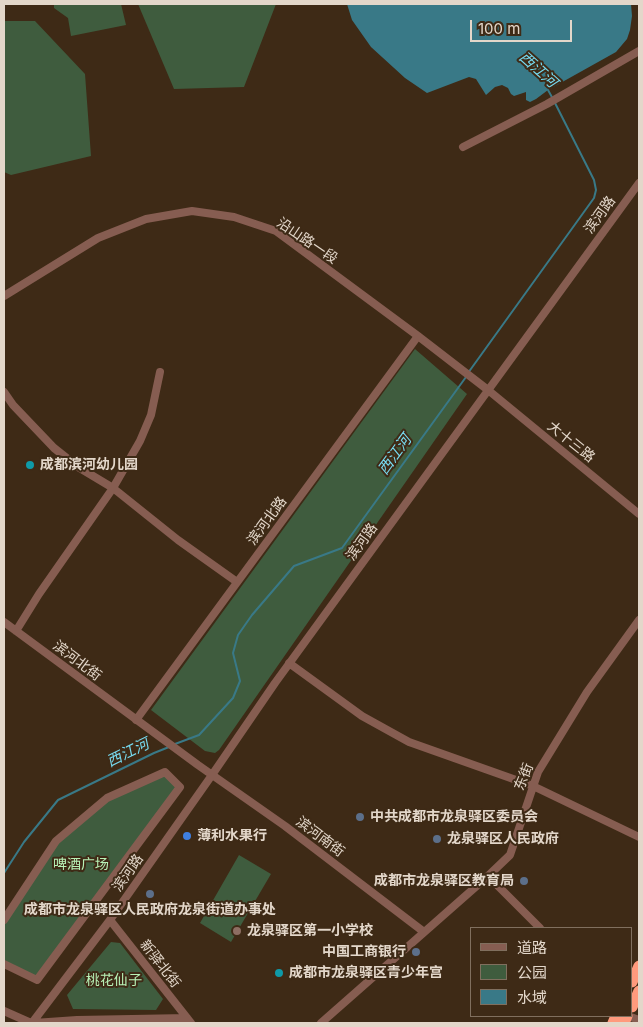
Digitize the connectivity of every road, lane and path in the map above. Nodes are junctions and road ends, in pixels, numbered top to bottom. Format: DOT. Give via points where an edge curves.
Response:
graph roads {
  1 [pos="639,51"];
  2 [pos="463,147"];
  3 [pos="639,183"];
  4 [pos="4,296"];
  5 [pos="418,336"];
  6 [pos="442,356"];
  7 [pos="160,372"];
  8 [pos="488,390"];
  9 [pos="4,392"];
  10 [pos="113,488"];
  11 [pos="639,514"];
  12 [pos="237,582"];
  13 [pos="639,620"];
  14 [pos="4,622"];
  15 [pos="16,631"];
  16 [pos="289,663"];
  17 [pos="139,723"];
  18 [pos="198,765"];
  19 [pos="212,775"];
  20 [pos="533,786"];
  21 [pos="639,837"];
  22 [pos="488,876"];
  23 [pos="4,920"];
  24 [pos="110,920"];
  25 [pos="539,927"];
  26 [pos="424,932"];
  27 [pos="4,964"];
  28 [pos="639,966"];
  29 [pos="633,980"];
  30 [pos="639,991"];
  31 [pos="633,1005"];
  32 [pos="4,1011"];
  33 [pos="189,1021"];
  34 [pos="32,1023"];
  35 [pos="321,1023"];
  1 -- 2 [label="street"];
  3 -- 8 [label="street, 滨河路"];
  4 -- 5 [label="street, 沿山路一段" via="98,238 146,219 192,212 234,218 276,231"];
  5 -- 6 [label="street, 沿山路一段"];
  5 -- 12 [label="street, 滨河北路"];
  6 -- 8 [label="street, 大十三路"];
  7 -- 10 [label="street" via="152,415"];
  8 -- 11 [label="street, 大十三路"];
  8 -- 16 [label="street, 滨河路"];
  9 -- 10 [label="street" via="13,406 54,448"];
  10 -- 12 [label="street"];
  10 -- 15 [label="street"];
  12 -- 17 [label="street, 滨河北路"];
  13 -- 20 [label="street, 东街" via="587,692 538,772"];
  14 -- 15 [label="street, 滨河北街"];
  15 -- 17 [label="street, 滨河北街"];
  16 -- 19 [label="street, 滨河路"];
  16 -- 20 [label="street" via="362,716 409,742"];
  17 -- 18 [label="street, 滨河北街"];
  18 -- 19 [label="street, 滨河南街"];
  19 -- 24 [label="street, 滨河路"];
  19 -- 26 [label="street, 滨河南街" via="286,826"];
  20 -- 21 [label="street"];
  20 -- 22 [label="street, 东街" via="510,855"];
  22 -- 25 [label="street"];
  22 -- 26 [label="street, 东街"];
  23 -- 27 [label="street" via="56,841 107,798 165,772 180,787 37,980"];
  24 -- 33 [label="street, 新驿北街"];
  24 -- 34 [label="street, 滨河路"];
  26 -- 35 [label="street, 东街"];
  28 -- 29 [label="highway"];
  30 -- 31 [label="highway"];
  32 -- 34 [label="street"];
  33 -- 34 [label="street"];
}
